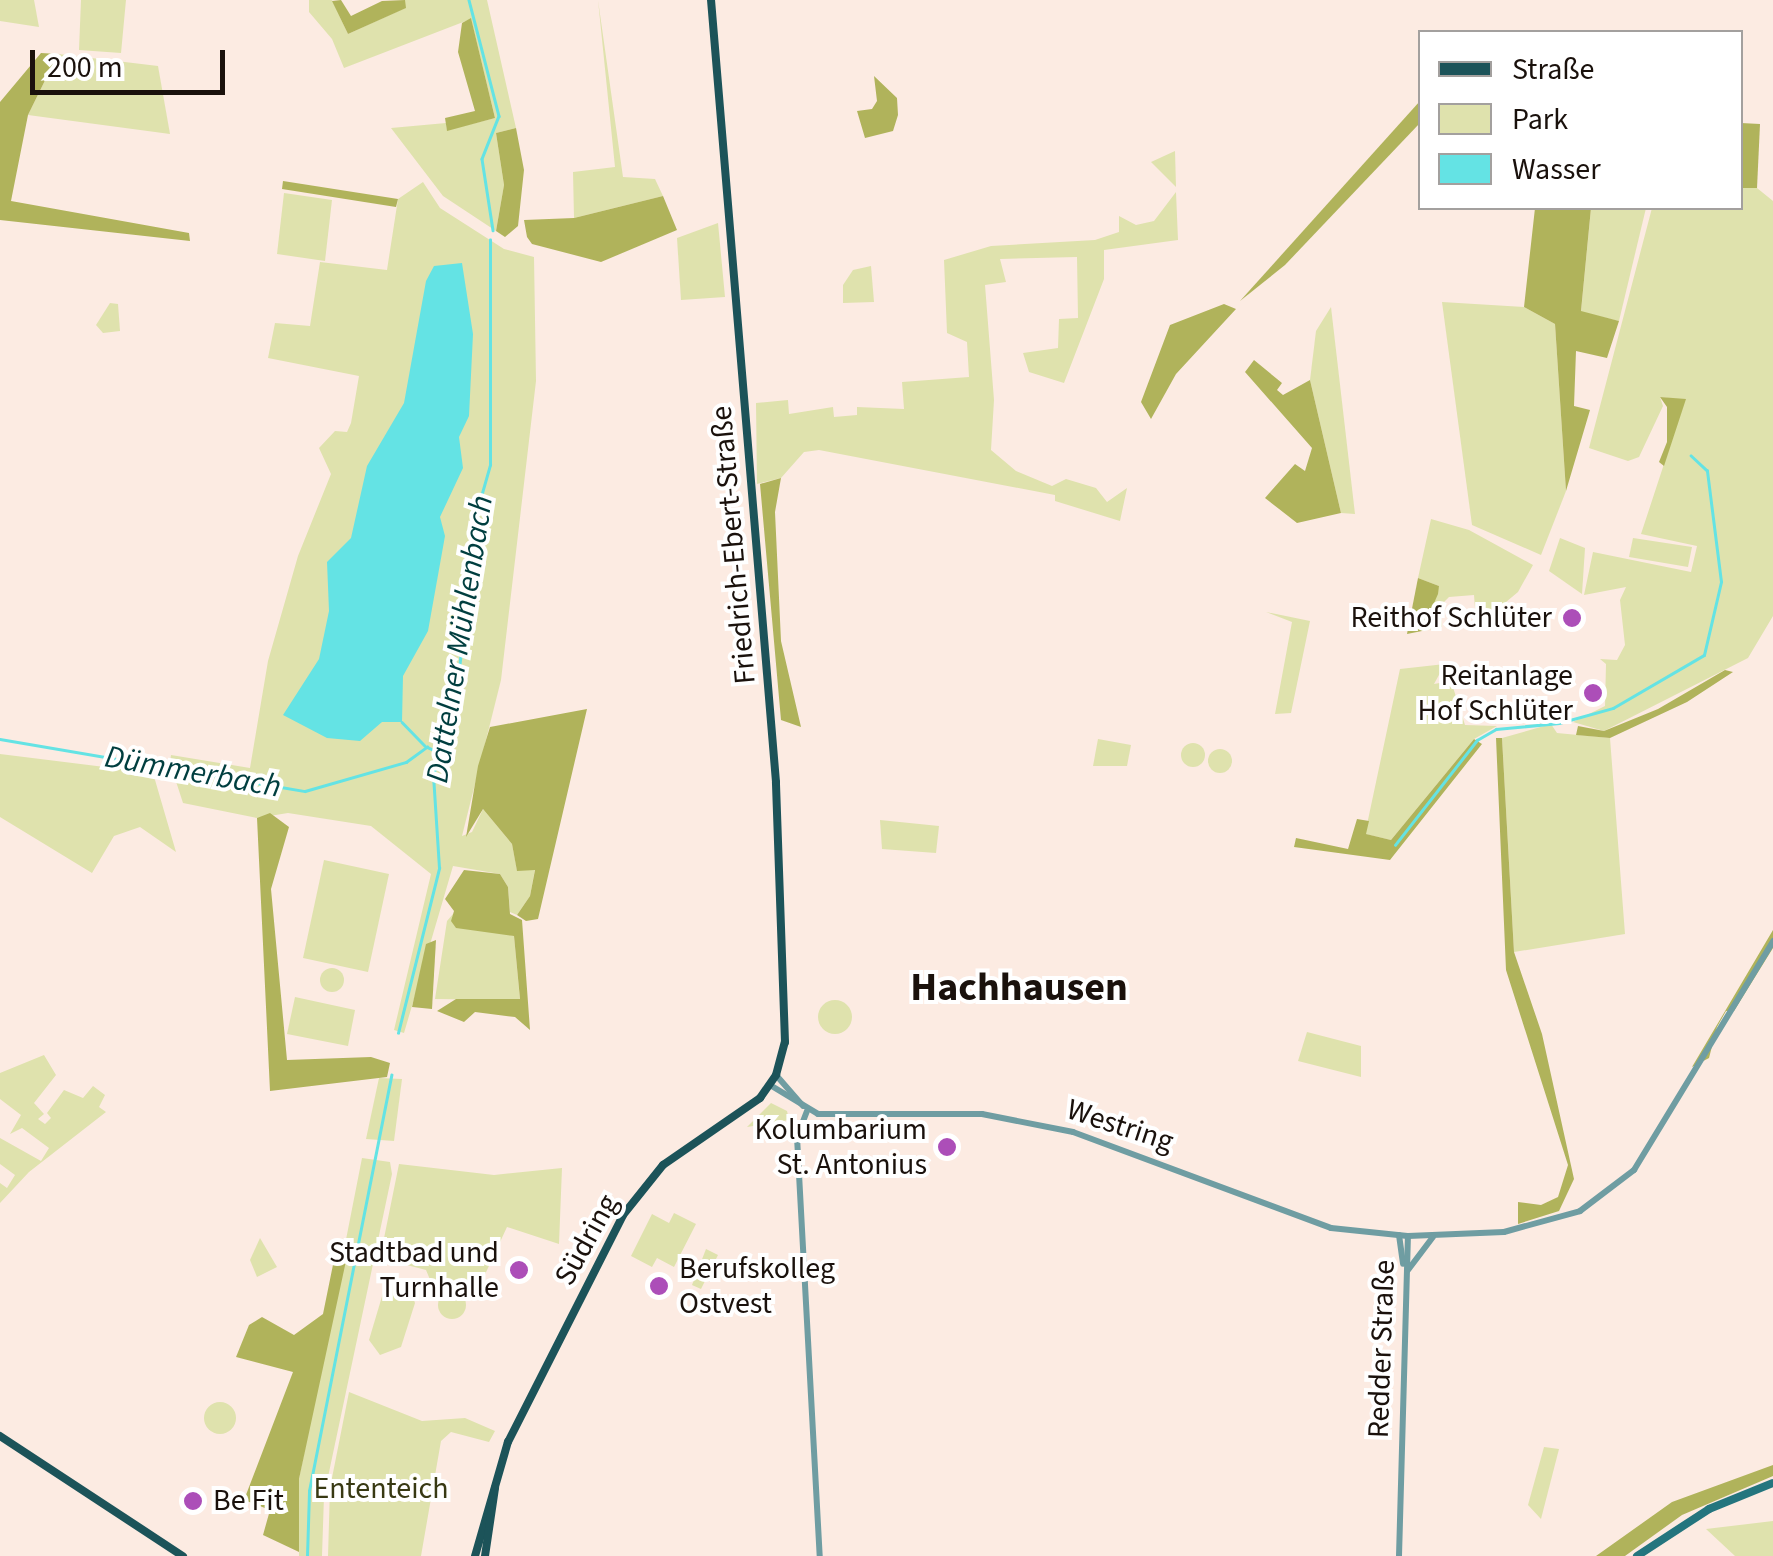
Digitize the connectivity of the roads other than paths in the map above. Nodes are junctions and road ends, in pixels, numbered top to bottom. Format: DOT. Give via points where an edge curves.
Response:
graph roads {
  1 [pos="711,0"];
  2 [pos="1773,941"];
  3 [pos="776,1075"];
  4 [pos="770,1085"];
  5 [pos="807,1111"];
  6 [pos="1399,1235"];
  7 [pos="1435,1236"];
  8 [pos="1406,1276"];
  9 [pos="0,1436"];
  10 [pos="500,1464"];
  11 [pos="1773,1483"];
  12 [pos="183,1556"];
  13 [pos="475,1556"];
  14 [pos="485,1556"];
  15 [pos="820,1556"];
  16 [pos="1399,1556"];
  17 [pos="1637,1556"];
  1 -- 3 [label="main road, Friedrich-Ebert-Straße" via="776,782 786,1013"];
  2 -- 7 [label="street, Redder Straße" via="1656,1144 1611,1192 1543,1226"];
  3 -- 4 [label="main road, Friedrich-Ebert-Straße"];
  3 -- 5 [label="street"];
  4 -- 5 [label="street"];
  4 -- 10 [label="main road, Südring" via="646,1184 597,1264"];
  5 -- 6 [label="street, Westring" via="1009,1117 1127,1150 1314,1224"];
  5 -- 15 [label="street" via="797,1137"];
  6 -- 7 [label="street, Redder Straße"];
  6 -- 8 [label="street, Redder Straße"];
  7 -- 8 [label="street"];
  8 -- 16 [label="street, Redder Straße"];
  9 -- 12 [label="main road"];
  10 -- 13 [label="main road, Südring"];
  10 -- 14 [label="main road, Südring"];
  11 -- 17 [label="main road" via="1709,1509"];
}
